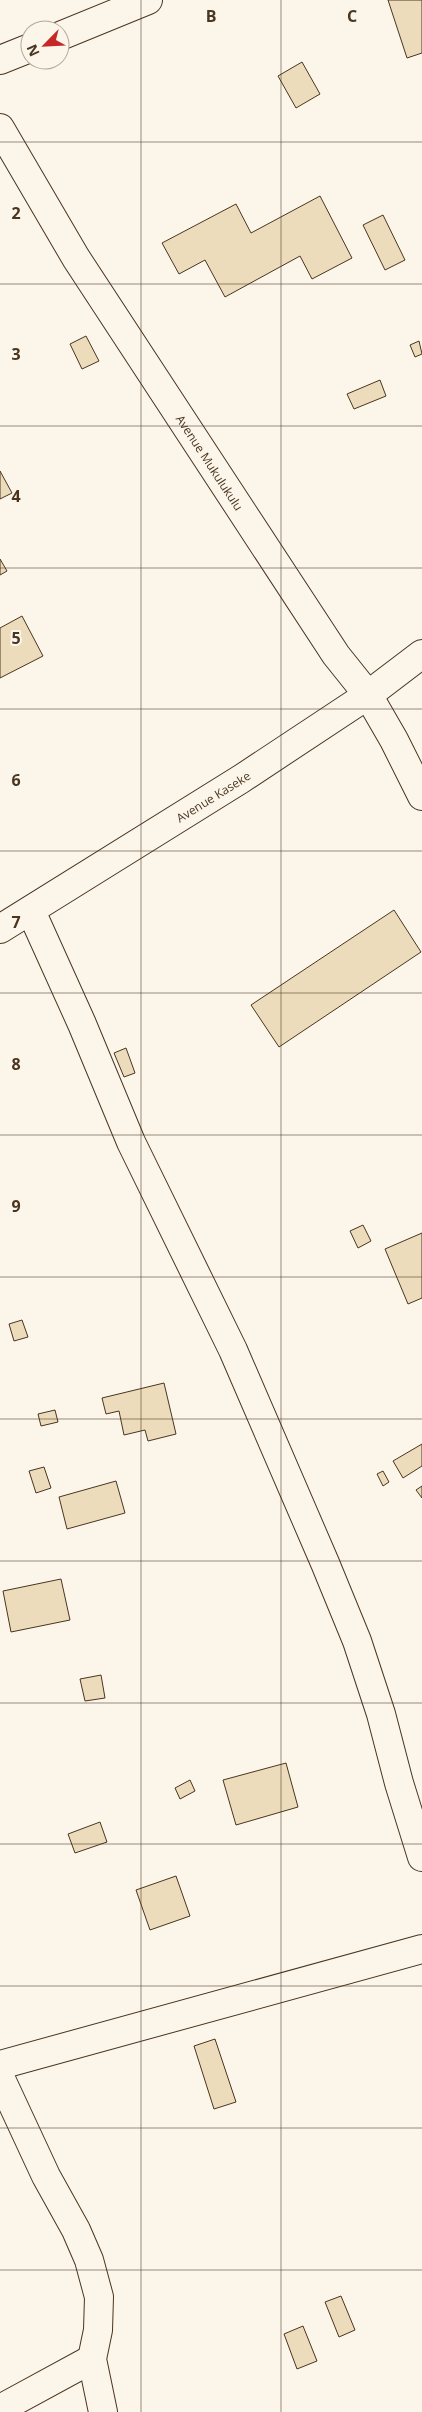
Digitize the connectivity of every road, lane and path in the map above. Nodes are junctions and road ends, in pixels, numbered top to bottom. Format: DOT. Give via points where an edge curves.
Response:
graph roads {
  1 [pos="148,0"];
  2 [pos="70,32"];
  3 [pos="20,52"];
  4 [pos="0,60"];
  5 [pos="0,128"];
  6 [pos="422,654"];
  7 [pos="368,695"];
  8 [pos="422,796"];
  9 [pos="31,911"];
  10 [pos="0,929"];
  11 [pos="422,1857"];
  12 [pos="422,1949"];
  13 [pos="0,2065"];
  14 [pos="0,2077"];
  15 [pos="92,2359"];
  16 [pos="0,2409"];
  17 [pos="102,2412"];
  1 -- 2 [label="street"];
  3 -- 4 [label="street"];
  5 -- 7 [label="street, Avenue Mukulukulu" via="76,258 336,655"];
  6 -- 7 [label="street, Avenue Kaseke"];
  7 -- 8 [label="street, Avenue Mukulukulu"];
  7 -- 9 [label="street, Avenue Kaseke"];
  9 -- 10 [label="street, Avenue Kaseke"];
  9 -- 11 [label="street" via="131,1142 233,1350 325,1563 378,1705"];
  12 -- 13 [label="street"];
  14 -- 15 [label="street" via="90,2260 99,2297 98,2330"];
  15 -- 16 [label="street"];
  15 -- 17 [label="street"];
}
